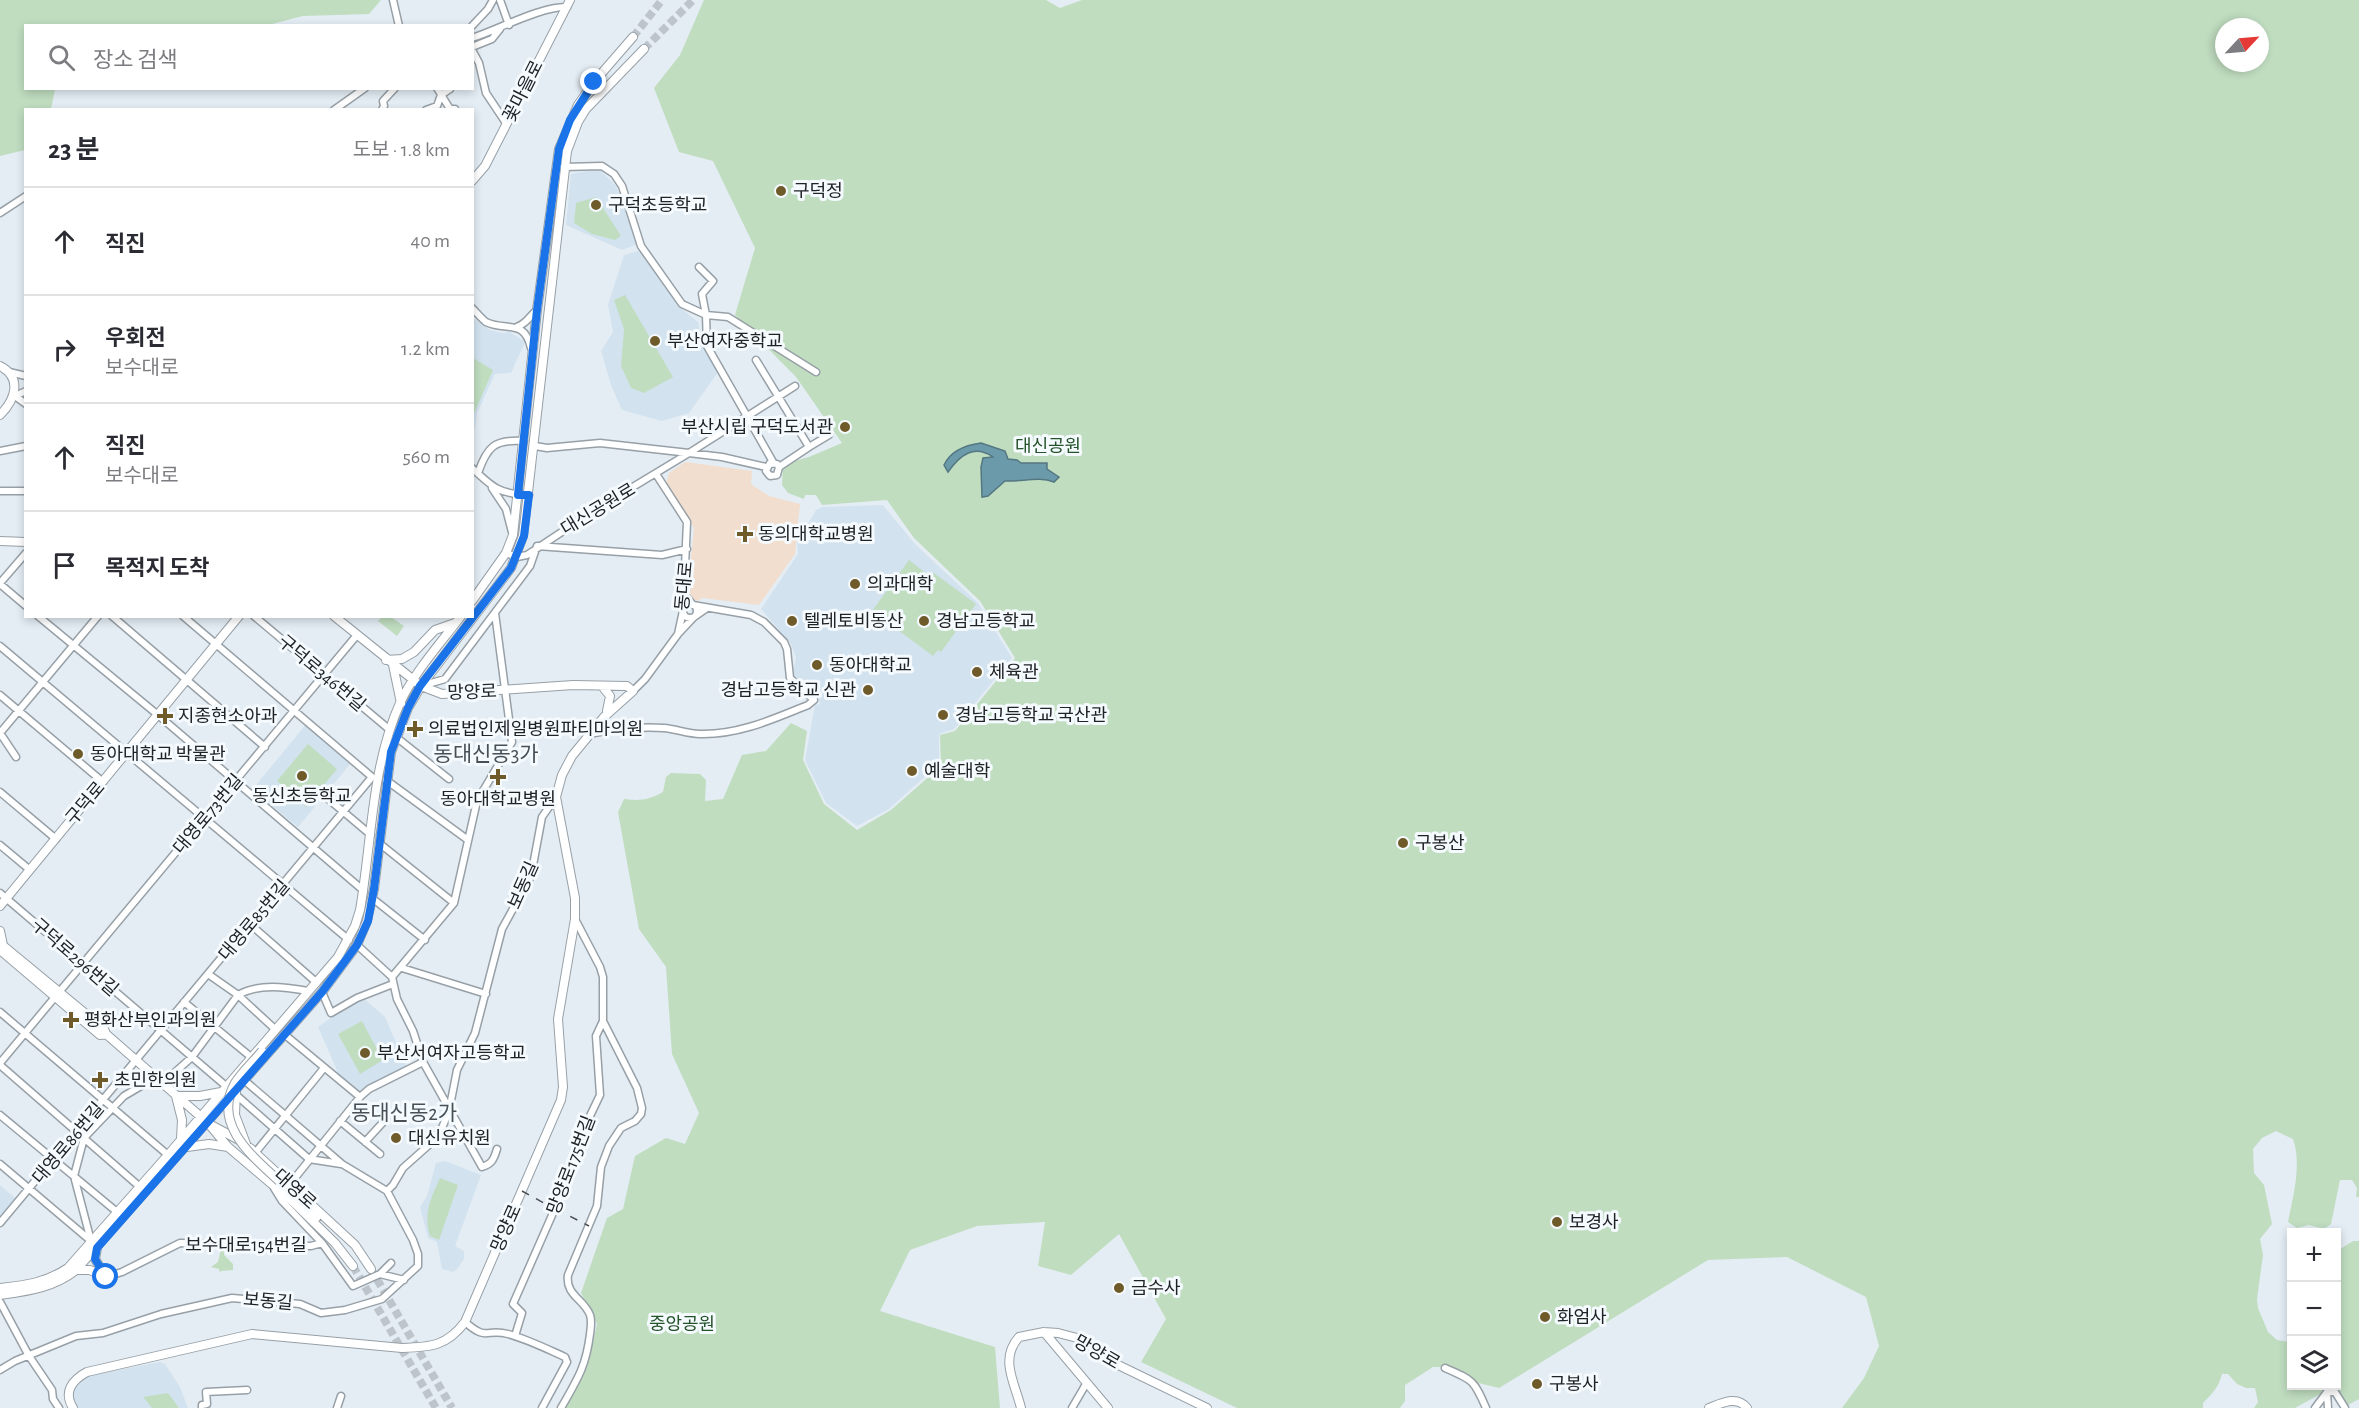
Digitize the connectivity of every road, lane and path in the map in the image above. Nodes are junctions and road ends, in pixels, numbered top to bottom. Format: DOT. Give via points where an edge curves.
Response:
graph roads {
  1 [pos="393,0"];
  2 [pos="493,0"];
  3 [pos="500,0"];
  4 [pos="564,3"];
  5 [pos="399,24"];
  6 [pos="474,24"];
  7 [pos="509,25"];
  8 [pos="500,28"];
  9 [pos="474,37"];
  10 [pos="633,37"];
  11 [pos="474,48"];
  12 [pos="644,49"];
  13 [pos="474,53"];
  14 [pos="362,90"];
  15 [pos="393,90"];
  16 [pos="438,90"];
  17 [pos="448,90"];
  18 [pos="441,95"];
  19 [pos="337,108"];
  20 [pos="383,108"];
  21 [pos="432,108"];
  22 [pos="449,108"];
  23 [pos="506,123"];
  24 [pos="564,167"];
  25 [pos="474,179"];
  26 [pos="24,197"];
  27 [pos="0,213"];
  28 [pos="699,267"];
  29 [pos="474,310"];
  30 [pos="537,310"];
  31 [pos="706,315"];
  32 [pos="517,327"];
  33 [pos="534,354"];
  34 [pos="756,360"];
  35 [pos="0,366"];
  36 [pos="9,372"];
  37 [pos="816,372"];
  38 [pos="24,375"];
  39 [pos="795,386"];
  40 [pos="24,392"];
  41 [pos="15,396"];
  42 [pos="778,396"];
  43 [pos="24,403"];
  44 [pos="0,415"];
  45 [pos="748,417"];
  46 [pos="829,435"];
  47 [pos="524,441"];
  48 [pos="535,446"];
  49 [pos="24,447"];
  50 [pos="809,447"];
  51 [pos="0,451"];
  52 [pos="689,453"];
  53 [pos="773,462"];
  54 [pos="766,467"];
  55 [pos="779,467"];
  56 [pos="475,471"];
  57 [pos="656,474"];
  58 [pos="492,487"];
  59 [pos="24,491"];
  60 [pos="0,492"];
  61 [pos="518,495"];
  62 [pos="529,495"];
  63 [pos="513,535"];
  64 [pos="0,541"];
  65 [pos="24,542"];
  66 [pos="537,546"];
  67 [pos="687,549"];
  68 [pos="506,553"];
  69 [pos="24,555"];
  70 [pos="517,557"];
  71 [pos="0,584"];
  72 [pos="683,593"];
  73 [pos="474,598"];
  74 [pos="24,604"];
  75 [pos="693,605"];
  76 [pos="707,608"];
  77 [pos="683,611"];
  78 [pos="495,613"];
  79 [pos="474,616"];
  80 [pos="694,617"];
  81 [pos="40,618"];
  82 [pos="96,618"];
  83 [pos="114,618"];
  84 [pos="185,618"];
  85 [pos="237,618"];
  86 [pos="256,618"];
  87 [pos="336,618"];
  88 [pos="472,618"];
  89 [pos="458,620"];
  90 [pos="678,634"];
  91 [pos="357,635"];
  92 [pos="217,644"];
  93 [pos="0,646"];
  94 [pos="73,646"];
  95 [pos="389,662"];
  96 [pos="324,675"];
  97 [pos="413,680"];
  98 [pos="186,681"];
  99 [pos="41,682"];
  100 [pos="600,685"];
  101 [pos="420,686"];
  102 [pos="802,689"];
  103 [pos="506,691"];
  104 [pos="633,691"];
  105 [pos="0,695"];
  106 [pos="400,703"];
  107 [pos="795,710"];
  108 [pos="18,711"];
  109 [pos="294,711"];
  110 [pos="158,715"];
  111 [pos="603,717"];
  112 [pos="390,730"];
  113 [pos="0,733"];
  114 [pos="588,734"];
  115 [pos="396,737"];
  116 [pos="265,747"];
  117 [pos="127,753"];
  118 [pos="16,757"];
  119 [pos="449,778"];
  120 [pos="103,782"];
  121 [pos="235,782"];
  122 [pos="380,782"];
  123 [pos="0,792"];
  124 [pos="326,797"];
  125 [pos="556,797"];
  126 [pos="344,813"];
  127 [pos="204,818"];
  128 [pos="371,835"];
  129 [pos="56,839"];
  130 [pos="468,840"];
  131 [pos="379,843"];
  132 [pos="0,845"];
  133 [pos="315,848"];
  134 [pos="30,870"];
  135 [pos="284,885"];
  136 [pos="364,891"];
  137 [pos="372,898"];
  138 [pos="2,901"];
  139 [pos="454,903"];
  140 [pos="575,919"];
  141 [pos="250,925"];
  142 [pos="0,931"];
  143 [pos="349,940"];
  144 [pos="425,940"];
  145 [pos="357,945"];
  146 [pos="1,946"];
  147 [pos="338,957"];
  148 [pos="82,963"];
  149 [pos="402,968"];
  150 [pos="208,974"];
  151 [pos="392,981"];
  152 [pos="316,982"];
  153 [pos="308,991"];
  154 [pos="322,992"];
  155 [pos="56,994"];
  156 [pos="486,994"];
  157 [pos="238,995"];
  158 [pos="184,1002"];
  159 [pos="0,1012"];
  160 [pos="603,1021"];
  161 [pos="213,1026"];
  162 [pos="276,1029"];
  163 [pos="162,1031"];
  164 [pos="24,1033"];
  165 [pos="284,1034"];
  166 [pos="192,1057"];
  167 [pos="251,1057"];
  168 [pos="136,1062"];
  169 [pos="423,1062"];
  170 [pos="0,1064"];
  171 [pos="324,1068"];
  172 [pos="157,1080"];
  173 [pos="244,1080"];
  174 [pos="223,1089"];
  175 [pos="236,1092"];
  176 [pos="176,1096"];
  177 [pos="360,1097"];
  178 [pos="104,1101"];
  179 [pos="112,1108"];
  180 [pos="449,1111"];
  181 [pos="285,1114"];
  182 [pos="0,1115"];
  183 [pos="201,1117"];
  184 [pos="386,1119"];
  185 [pos="340,1121"];
  186 [pos="208,1123"];
  187 [pos="275,1128"];
  188 [pos="77,1132"];
  189 [pos="84,1138"];
  190 [pos="365,1142"];
  191 [pos="183,1144"];
  192 [pos="246,1144"];
  193 [pos="321,1144"];
  194 [pos="228,1147"];
  195 [pos="496,1149"];
  196 [pos="255,1153"];
  197 [pos="380,1154"];
  198 [pos="168,1155"];
  199 [pos="309,1159"];
  200 [pos="54,1160"];
  201 [pos="0,1164"];
  202 [pos="342,1164"];
  203 [pos="74,1176"];
  204 [pos="268,1180"];
  205 [pos="291,1184"];
  206 [pos="140,1186"];
  207 [pos="29,1189"];
  208 [pos="387,1191"];
  209 [pos="117,1212"];
  210 [pos="0,1223"];
  211 [pos="322,1243"];
  212 [pos="335,1243"];
  213 [pos="94,1244"];
  214 [pos="391,1263"];
  215 [pos="353,1266"];
  216 [pos="371,1269"];
  217 [pos="76,1270"];
  218 [pos="380,1274"];
  219 [pos="106,1277"];
  220 [pos="404,1281"];
  221 [pos="0,1288"];
  222 [pos="0,1295"];
  223 [pos="0,1302"];
  224 [pos="465,1322"];
  225 [pos="1044,1332"];
  226 [pos="514,1336"];
  227 [pos="29,1356"];
  228 [pos="1445,1368"];
  229 [pos="0,1370"];
  230 [pos="1086,1384"];
  231 [pos="247,1390"];
  232 [pos="2327,1392"];
  233 [pos="341,1396"];
  234 [pos="1713,1407"];
  235 [pos="1747,1407"];
  236 [pos="59,1408"];
  237 [pos="73,1408"];
  238 [pos="202,1408"];
  239 [pos="338,1408"];
  240 [pos="543,1408"];
  241 [pos="561,1408"];
  242 [pos="1020,1408"];
  243 [pos="1072,1408"];
  244 [pos="1108,1408"];
  245 [pos="1207,1408"];
  246 [pos="1486,1408"];
  247 [pos="2315,1408"];
  248 [pos="2328,1408"];
  249 [pos="2344,1408"];
  1 -- 5 [label="street"];
  2 -- 6 [label="street"];
  3 -- 7 [label="street"];
  4 -- 7 [label="street"];
  4 -- 23 [label="main road, 꽃마을로"];
  7 -- 8 [label="street"];
  8 -- 9 [label="street"];
  8 -- 11 [label="street" via="492,39"];
  10 -- 30 [label="main road" via="578,105 559,149"];
  12 -- 24 [label="main road" via="586,109"];
  13 -- 23 [label="street" via="486,93"];
  14 -- 19 [label="street"];
  15 -- 20 [label="street" via="382,101"];
  16 -- 18 [label="street"];
  17 -- 18 [label="street"];
  18 -- 21 [label="street" via="437,106"];
  18 -- 22 [label="street"];
  23 -- 25 [label="main road, 꽃마을로" via="485,166"];
  24 -- 31 [label="street" via="602,166 614,174 622,186 641,246 682,304"];
  24 -- 48 [label="main road"];
  26 -- 27 [label="street"];
  28 -- 31 [label="street" via="713,281 702,294"];
  29 -- 32 [label="street" via="486,322"];
  30 -- 32 [label="street"];
  30 -- 33 [label="main road"];
  31 -- 37 [label="street" via="728,317"];
  31 -- 45 [label="street" via="707,346"];
  32 -- 33 [label="street" via="528,336"];
  33 -- 47 [label="main road"];
  34 -- 42 [label="street"];
  35 -- 36 [label="main road"];
  36 -- 38 [label="street"];
  36 -- 41 [label="main road"];
  39 -- 42 [label="street, 대신공원로"];
  40 -- 41 [label="street"];
  41 -- 43 [label="street"];
  41 -- 44 [label="main road"];
  42 -- 45 [label="street, 대신공원로"];
  42 -- 50 [label="street"];
  45 -- 52 [label="street, 대신공원로"];
  45 -- 53 [label="street"];
  46 -- 50 [label="street"];
  47 -- 56 [label="street" via="499,442 489,448"];
  47 -- 61 [label="main road"];
  48 -- 52 [label="street" via="600,443"];
  48 -- 62 [label="main road"];
  49 -- 51 [label="street"];
  50 -- 55 [label="street"];
  52 -- 54 [label="street"];
  52 -- 57 [label="street, 대신공원로"];
  53 -- 54 [label="street"];
  53 -- 55 [label="street"];
  54 -- 55 [label="street" via="767,474 773,477"];
  56 -- 58 [label="street"];
  57 -- 66 [label="street, 대신공원로"];
  57 -- 67 [label="street, 동대로" via="687,522"];
  58 -- 61 [label="street"];
  58 -- 63 [label="street" via="506,509"];
  59 -- 60 [label="street"];
  61 -- 62 [label="street"];
  61 -- 63 [label="main road"];
  62 -- 70 [label="main road"];
  63 -- 68 [label="main road"];
  64 -- 65 [label="main road"];
  66 -- 67 [label="street" via="662,555"];
  66 -- 70 [label="street, 대신공원로" via="527,555"];
  66 -- 78 [label="street" via="530,566"];
  67 -- 72 [label="street, 동대로"];
  68 -- 70 [label="street"];
  68 -- 73 [label="main road"];
  69 -- 71 [label="street"];
  70 -- 79 [label="main road"];
  71 -- 74 [label="street"];
  72 -- 75 [label="street"];
  72 -- 77 [label="street, 동대로"];
  75 -- 76 [label="street"];
  75 -- 77 [label="street" via="687,605"];
  75 -- 80 [label="street" via="697,610"];
  76 -- 80 [label="street"];
  76 -- 102 [label="street" via="751,615 764,622 784,642 790,678"];
  77 -- 80 [label="street"];
  77 -- 90 [label="street, 동대로"];
  78 -- 101 [label="street" via="445,679"];
  78 -- 103 [label="street"];
  80 -- 90 [label="street"];
  81 -- 94 [label="street"];
  82 -- 94 [label="street"];
  83 -- 98 [label="street"];
  84 -- 92 [label="street"];
  85 -- 92 [label="main road, 구덕로"];
  86 -- 96 [label="street, 구덕로346번길"];
  87 -- 91 [label="main road, 망양로"];
  88 -- 101 [label="main road"];
  89 -- 95 [label="main road" via="435,630 414,652"];
  89 -- 97 [label="main road"];
  90 -- 104 [label="street, 동대로"];
  91 -- 95 [label="main road, 망양로"];
  91 -- 96 [label="street, 대영로73번길"];
  92 -- 98 [label="main road, 구덕로"];
  92 -- 109 [label="street"];
  93 -- 99 [label="street"];
  94 -- 99 [label="street"];
  94 -- 110 [label="street"];
  95 -- 97 [label="main road, 망양로"];
  95 -- 106 [label="main road"];
  96 -- 109 [label="street, 대영로73번길"];
  96 -- 112 [label="street, 구덕로346번길"];
  97 -- 101 [label="main road, 망양로"];
  97 -- 106 [label="main road"];
  98 -- 110 [label="main road, 구덕로"];
  98 -- 116 [label="street"];
  99 -- 108 [label="street"];
  99 -- 117 [label="street"];
  100 -- 103 [label="main road, 망양로"];
  100 -- 104 [label="main road, 망양로" via="627,686"];
  100 -- 111 [label="main road" via="609,692 611,700"];
  101 -- 103 [label="main road, 망양로" via="442,694"];
  101 -- 115 [label="main road"];
  102 -- 107 [label="street" via="803,701"];
  102 -- 107 [label="street" via="814,700"];
  103 -- 130 [label="street" via="512,742 477,801"];
  104 -- 111 [label="main road, 망양로"];
  105 -- 108 [label="street"];
  106 -- 112 [label="main road"];
  107 -- 114 [label="street" via="729,732 698,735 630,727"];
  108 -- 113 [label="street"];
  108 -- 120 [label="street"];
  109 -- 116 [label="street, 대영로73번길"];
  109 -- 122 [label="street"];
  110 -- 117 [label="main road, 구덕로"];
  110 -- 121 [label="street"];
  111 -- 114 [label="main road, 망양로"];
  112 -- 122 [label="main road" via="383,749"];
  113 -- 118 [label="street"];
  114 -- 125 [label="main road, 망양로" via="562,775"];
  115 -- 119 [label="street"];
  115 -- 122 [label="main road"];
  116 -- 121 [label="street, 대영로73번길"];
  117 -- 120 [label="main road, 구덕로"];
  117 -- 127 [label="street"];
  120 -- 129 [label="main road, 구덕로"];
  121 -- 127 [label="street, 대영로73번길"];
  121 -- 133 [label="street"];
  122 -- 126 [label="street, 대영로85번길"];
  122 -- 128 [label="main road"];
  122 -- 130 [label="street"];
  122 -- 131 [label="main road"];
  123 -- 129 [label="street"];
  124 -- 126 [label="street"];
  125 -- 140 [label="main road, 망양로" via="575,898"];
  125 -- 156 [label="street, 보동길" via="542,818 531,876 502,929"];
  126 -- 128 [label="street"];
  126 -- 133 [label="street, 대영로85번길"];
  127 -- 135 [label="street"];
  127 -- 148 [label="street, 대영로73번길"];
  128 -- 136 [label="main road"];
  129 -- 134 [label="main road, 구덕로"];
  130 -- 139 [label="street"];
  131 -- 137 [label="main road"];
  131 -- 139 [label="street"];
  132 -- 134 [label="street"];
  133 -- 135 [label="street, 대영로85번길"];
  133 -- 136 [label="street"];
  134 -- 138 [label="main road, 구덕로"];
  135 -- 141 [label="street, 대영로85번길"];
  135 -- 143 [label="street"];
  136 -- 143 [label="main road"];
  137 -- 144 [label="street"];
  137 -- 145 [label="main road" via="368,921"];
  138 -- 148 [label="street, 구덕로296번길"];
  139 -- 144 [label="street"];
  140 -- 160 [label="street" via="603,977"];
  140 -- 224 [label="main road, 망양로" via="558,1018 561,1100"];
  141 -- 150 [label="street, 대영로85번길"];
  141 -- 152 [label="street"];
  142 -- 146 [label="main road"];
  143 -- 147 [label="main road"];
  144 -- 149 [label="street"];
  145 -- 151 [label="street"];
  145 -- 154 [label="main road"];
  146 -- 155 [label="main road, 대영로"];
  147 -- 152 [label="main road"];
  147 -- 212 [label="main road, bridge" via="330,975 237,1081 230,1101 230,1118 240,1142 315,1216"];
  148 -- 155 [label="street, 대영로73번길"];
  148 -- 163 [label="street, 구덕로296번길"];
  149 -- 151 [label="street"];
  149 -- 156 [label="street"];
  150 -- 157 [label="street"];
  150 -- 158 [label="street, 대영로85번길"];
  151 -- 154 [label="street" via="331,1013"];
  151 -- 169 [label="street"];
  152 -- 153 [label="main road"];
  153 -- 157 [label="street" via="281,987 248,990"];
  153 -- 162 [label="main road"];
  154 -- 165 [label="main road"];
  155 -- 164 [label="street, 대영로73번길"];
  155 -- 168 [label="main road, 대영로" via="104,1029"];
  156 -- 180 [label="street, 보동길" via="475,1033 457,1070"];
  157 -- 161 [label="street"];
  157 -- 162 [label="street"];
  158 -- 161 [label="street"];
  158 -- 163 [label="street, 대영로85번길"];
  159 -- 164 [label="street"];
  160 -- 226 [label="street, 망양로175번길" via="596,1036 600,1095 578,1141 582,1147 513,1304 522,1313"];
  160 -- 241 [label="street" via="637,1088 642,1107 641,1114 621,1128 609,1146 601,1167 597,1206 568,1275 571,1293 586,1308 592,1323 585,1363"];
  161 -- 166 [label="street"];
  161 -- 167 [label="street"];
  162 -- 167 [label="main road"];
  163 -- 166 [label="street, 구덕로296번길"];
  163 -- 168 [label="street, 대영로85번길"];
  164 -- 170 [label="street, 대영로73번길"];
  164 -- 178 [label="street"];
  165 -- 171 [label="street"];
  165 -- 173 [label="main road"];
  166 -- 172 [label="street" via="174,1074"];
  166 -- 174 [label="street, 구덕로296번길"];
  167 -- 174 [label="main road"];
  168 -- 172 [label="main road, 대영로"];
  168 -- 178 [label="street, 대영로86번길"];
  169 -- 177 [label="street"];
  169 -- 180 [label="street"];
  170 -- 188 [label="street"];
  171 -- 177 [label="street"];
  171 -- 181 [label="street"];
  172 -- 176 [label="main road, 대영로"];
  172 -- 179 [label="street" via="124,1096"];
  173 -- 175 [label="main road"];
  173 -- 181 [label="street"];
  174 -- 176 [label="main road" via="200,1096"];
  174 -- 183 [label="main road"];
  175 -- 186 [label="main road"];
  175 -- 187 [label="street"];
  175 -- 192 [label="main road" via="235,1115"];
  176 -- 183 [label="main road, 대영로"];
  176 -- 191 [label="main road"];
  177 -- 185 [label="street"];
  178 -- 179 [label="street"];
  178 -- 188 [label="street, 대영로86번길"];
  179 -- 189 [label="street"];
  179 -- 198 [label="street"];
  180 -- 195 [label="street" via="482,1167 494,1159"];
  180 -- 208 [label="street, 보동길" via="430,1144 403,1168"];
  181 -- 187 [label="street"];
  181 -- 193 [label="street"];
  182 -- 200 [label="street"];
  183 -- 186 [label="main road, 대영로"];
  183 -- 191 [label="main road"];
  184 -- 190 [label="street"];
  185 -- 190 [label="street"];
  185 -- 193 [label="street"];
  186 -- 191 [label="main road"];
  186 -- 192 [label="main road, 대영로"];
  186 -- 194 [label="main road, 대영로"];
  187 -- 196 [label="street"];
  187 -- 199 [label="street"];
  188 -- 189 [label="street"];
  188 -- 200 [label="street, 대영로86번길"];
  189 -- 203 [label="street"];
  189 -- 206 [label="street"];
  190 -- 197 [label="street"];
  191 -- 194 [label="main road"];
  191 -- 198 [label="main road"];
  191 -- 213 [label="main road"];
  192 -- 196 [label="main road, 대영로"];
  193 -- 199 [label="street"];
  193 -- 202 [label="street"];
  194 -- 204 [label="main road, 대영로"];
  196 -- 205 [label="main road, 대영로"];
  198 -- 206 [label="main road"];
  199 -- 202 [label="street"];
  199 -- 205 [label="street"];
  200 -- 203 [label="street"];
  200 -- 207 [label="street, 대영로86번길"];
  201 -- 207 [label="street"];
  202 -- 208 [label="street"];
  203 -- 209 [label="street"];
  203 -- 213 [label="street"];
  204 -- 211 [label="street" via="282,1201"];
  204 -- 212 [label="main road, 대영로"];
  205 -- 216 [label="main road, 대영로" via="355,1245"];
  206 -- 209 [label="main road"];
  207 -- 210 [label="street, 대영로86번길"];
  207 -- 213 [label="street"];
  208 -- 220 [label="street, 보동길" via="418,1254 418,1266"];
  209 -- 213 [label="main road"];
  211 -- 218 [label="street" via="353,1286"];
  211 -- 219 [label="street, 보수대로154번길" via="180,1243"];
  212 -- 215 [label="main road, 대영로"];
  213 -- 217 [label="main road"];
  213 -- 219 [label="main road" via="95,1259"];
  213 -- 221 [label="main road" via="52,1278"];
  214 -- 218 [label="street"];
  217 -- 219 [label="main road" via="90,1270"];
  217 -- 222 [label="main road" via="46,1287"];
  218 -- 220 [label="street"];
  220 -- 227 [label="street, 보동길" via="382,1299 321,1313 300,1304 232,1298 161,1314 103,1333 75,1336"];
  223 -- 227 [label="street"];
  224 -- 226 [label="street" via="485,1335"];
  224 -- 237 [label="main road, 망양로" via="444,1342 426,1347 252,1334 227,1338 87,1372 69,1389"];
  225 -- 230 [label="main road"];
  225 -- 242 [label="main road, 망양로" via="1018,1337 1010,1349 1007,1359"];
  225 -- 245 [label="main road, 망양로" via="1081,1339 1112,1362"];
  226 -- 240 [label="street" via="565,1357 567,1362"];
  227 -- 229 [label="street, 보동길"];
  227 -- 236 [label="street"];
  228 -- 246 [label="street" via="1475,1384"];
  230 -- 243 [label="street"];
  230 -- 244 [label="main road"];
  231 -- 238 [label="street" via="206,1392 207,1404"];
  232 -- 247 [label="street"];
  232 -- 248 [label="street"];
  232 -- 249 [label="street" via="2335,1392"];
  233 -- 239 [label="street"];
  234 -- 235 [label="main road" via="1734,1400"];
}
